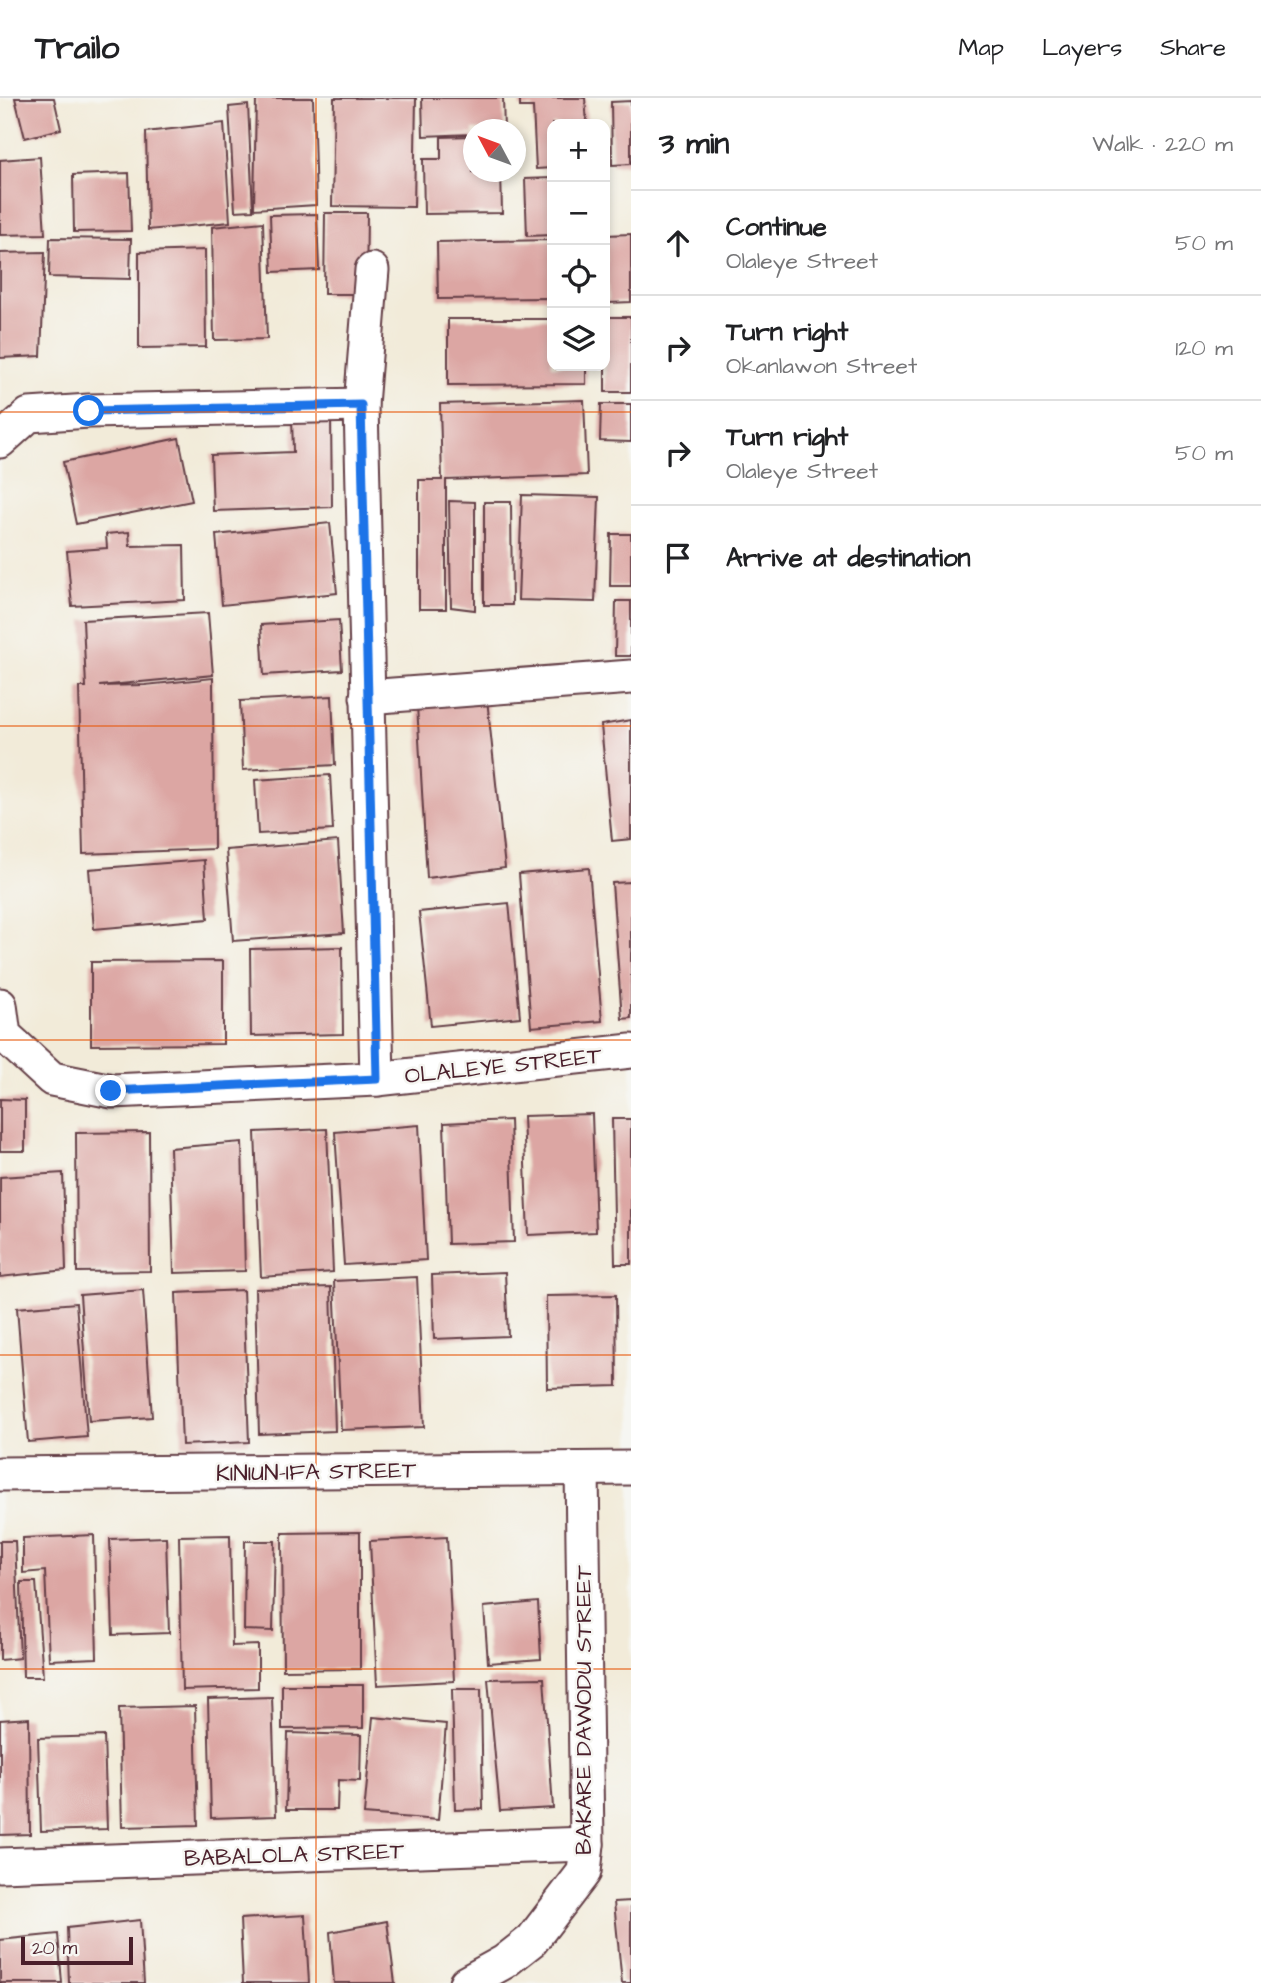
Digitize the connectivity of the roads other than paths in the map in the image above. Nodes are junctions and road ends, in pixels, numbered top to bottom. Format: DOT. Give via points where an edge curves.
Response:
graph roads {
  1 [pos="372,270"];
  2 [pos="361,405"];
  3 [pos="0,441"];
  4 [pos="631,677"];
  5 [pos="367,697"];
  6 [pos="0,1005"];
  7 [pos="631,1051"];
  8 [pos="377,1079"];
  9 [pos="631,1468"];
  10 [pos="582,1469"];
  11 [pos="0,1474"];
  12 [pos="587,1843"];
  13 [pos="0,1865"];
  14 [pos="466,1983"];
  1 -- 2 [label="street"];
  2 -- 3 [label="street" via="29,415"];
  2 -- 5 [label="street"];
  4 -- 5 [label="street"];
  5 -- 8 [label="street"];
  6 -- 8 [label="street, OLALEYE STREET" via="4,1035 52,1079 111,1091"];
  7 -- 8 [label="street, OLALEYE STREET"];
  9 -- 10 [label="street, KINIUN-IFA STREET"];
  10 -- 11 [label="street, KINIUN-IFA STREET"];
  10 -- 12 [label="street, BAKARE DAWODU STREET"];
  12 -- 13 [label="street, BABALOLA STREET"];
  12 -- 14 [label="street, BAKARE DAWODU STREET" via="583,1872 532,1940"];
}
